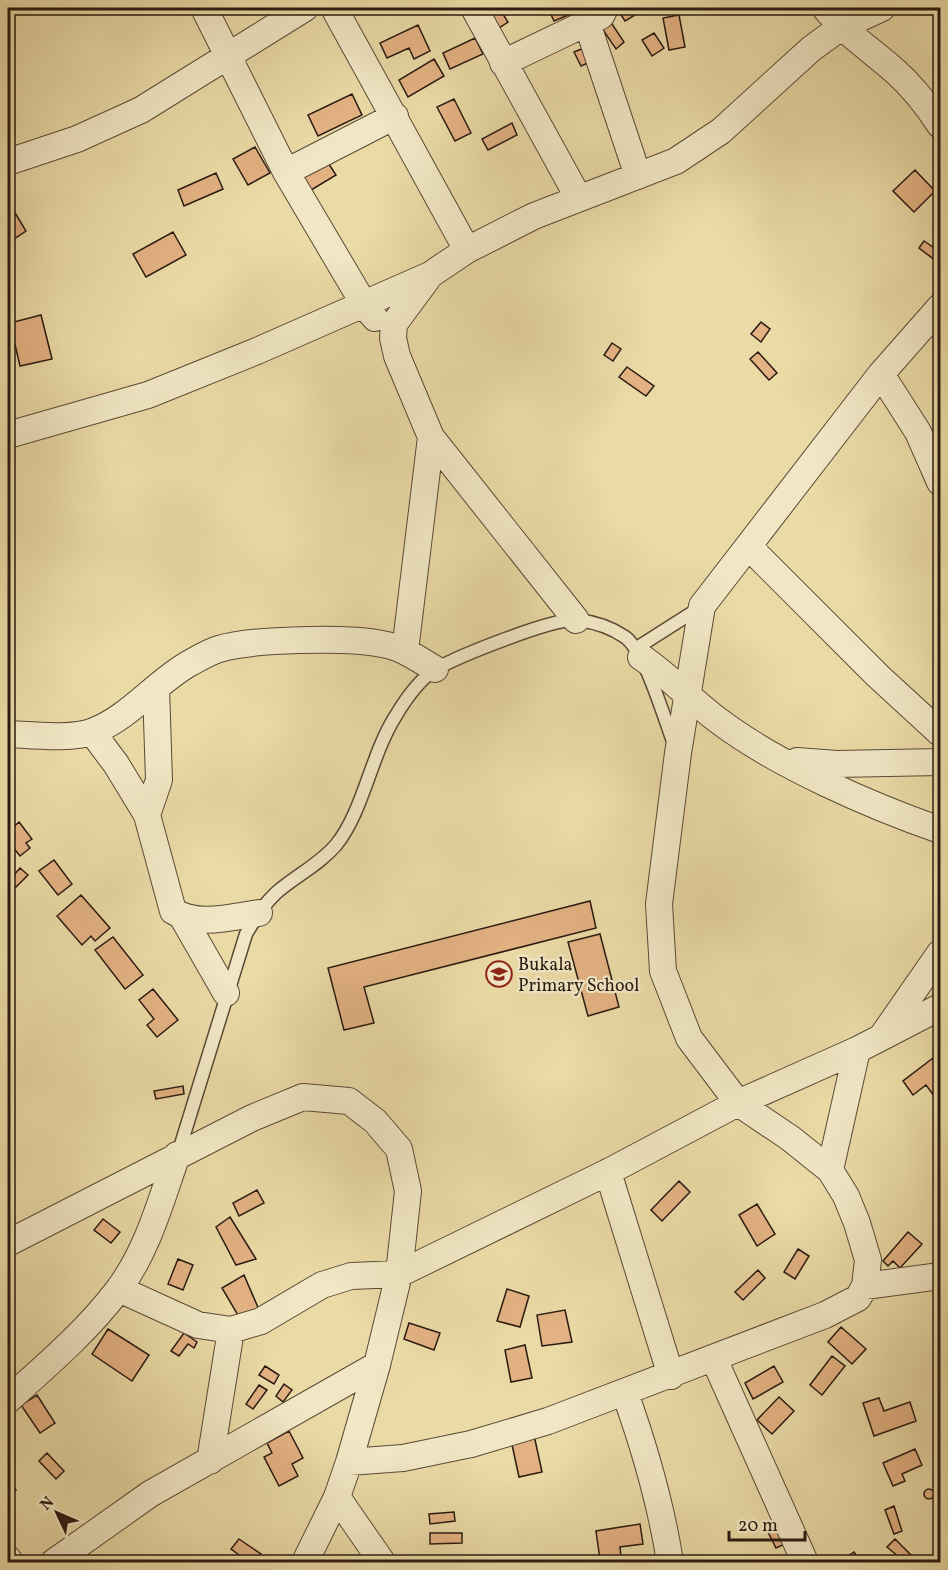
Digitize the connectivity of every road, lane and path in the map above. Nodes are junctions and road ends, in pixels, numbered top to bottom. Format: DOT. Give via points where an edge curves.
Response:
graph roads {
  1 [pos="204,8"];
  2 [pos="305,8"];
  3 [pos="334,8"];
  4 [pos="474,8"];
  5 [pos="825,8"];
  6 [pos="882,8"];
  7 [pos="596,15"];
  8 [pos="841,27"];
  9 [pos="228,56"];
  10 [pos="503,63"];
  11 [pos="395,116"];
  12 [pos="940,125"];
  13 [pos="8,162"];
  14 [pos="286,172"];
  15 [pos="638,176"];
  16 [pos="579,197"];
  17 [pos="467,250"];
  18 [pos="430,275"];
  19 [pos="365,306"];
  20 [pos="940,307"];
  21 [pos="393,338"];
  22 [pos="881,374"];
  23 [pos="8,435"];
  24 [pos="431,437"];
  25 [pos="940,482"];
  26 [pos="749,548"];
  27 [pos="702,606"];
  28 [pos="576,620"];
  29 [pos="405,651"];
  30 [pos="638,653"];
  31 [pos="435,669"];
  32 [pos="156,688"];
  33 [pos="687,695"];
  34 [pos="92,732"];
  35 [pos="940,733"];
  36 [pos="8,734"];
  37 [pos="678,753"];
  38 [pos="783,760"];
  39 [pos="940,762"];
  40 [pos="147,815"];
  41 [pos="940,830"];
  42 [pos="258,913"];
  43 [pos="183,918"];
  44 [pos="940,953"];
  45 [pos="226,993"];
  46 [pos="940,1007"];
  47 [pos="881,1037"];
  48 [pos="857,1050"];
  49 [pos="738,1103"];
  50 [pos="177,1155"];
  51 [pos="830,1170"];
  52 [pos="608,1172"];
  53 [pos="8,1244"];
  54 [pos="399,1274"];
  55 [pos="940,1276"];
  56 [pos="865,1286"];
  57 [pos="119,1289"];
  58 [pos="231,1330"];
  59 [pos="714,1359"];
  60 [pos="377,1365"];
  61 [pos="670,1376"];
  62 [pos="626,1393"];
  63 [pos="8,1400"];
  64 [pos="210,1461"];
  65 [pos="349,1461"];
  66 [pos="337,1497"];
  67 [pos="8,1559"];
  68 [pos="10,1563"];
  69 [pos="54,1563"];
  70 [pos="305,1563"];
  71 [pos="382,1563"];
  72 [pos="670,1563"];
  73 [pos="805,1563"];
  1 -- 9 [label="street"];
  2 -- 9 [label="street"];
  3 -- 11 [label="street"];
  4 -- 10 [label="street"];
  5 -- 8 [label="street"];
  6 -- 8 [label="street"];
  7 -- 10 [label="street"];
  7 -- 15 [label="street"];
  8 -- 12 [label="street" via="895,71 921,97"];
  8 -- 15 [label="street" via="811,49 722,131 676,161"];
  9 -- 13 [label="street" via="141,110 77,139"];
  9 -- 14 [label="street"];
  10 -- 16 [label="street"];
  11 -- 14 [label="street"];
  11 -- 17 [label="street"];
  14 -- 19 [label="street"];
  15 -- 16 [label="street"];
  16 -- 17 [label="street"];
  17 -- 18 [label="street"];
  18 -- 19 [label="street"];
  18 -- 21 [label="street" via="394,324"];
  19 -- 21 [label="street"];
  19 -- 23 [label="street" via="148,395"];
  20 -- 22 [label="street"];
  21 -- 24 [label="street"];
  22 -- 25 [label="street" via="918,432"];
  22 -- 26 [label="street"];
  24 -- 28 [label="street"];
  24 -- 29 [label="street"];
  26 -- 27 [label="street"];
  26 -- 35 [label="street"];
  27 -- 30 [label="lane"];
  27 -- 33 [label="street"];
  28 -- 30 [label="lane" via="604,626 626,638"];
  28 -- 31 [label="lane" via="530,630"];
  29 -- 31 [label="street"];
  29 -- 32 [label="street" via="351,641 265,643 219,649 188,664"];
  30 -- 33 [label="street"];
  30 -- 37 [label="lane"];
  31 -- 42 [label="lane" via="395,717 376,751 346,829 335,845"];
  32 -- 34 [label="street"];
  32 -- 40 [label="street" via="159,780"];
  33 -- 37 [label="street"];
  33 -- 38 [label="street" via="720,722"];
  34 -- 36 [label="street"];
  34 -- 40 [label="street"];
  37 -- 49 [label="street" via="658,904 663,971 689,1038"];
  38 -- 39 [label="street" via="837,764"];
  38 -- 41 [label="street" via="849,793"];
  40 -- 43 [label="street" via="169,900 173,911"];
  42 -- 43 [label="street"];
  42 -- 45 [label="lane" via="246,934"];
  43 -- 45 [label="street"];
  44 -- 47 [label="street"];
  45 -- 50 [label="lane"];
  46 -- 47 [label="street"];
  47 -- 48 [label="street"];
  48 -- 49 [label="street"];
  48 -- 51 [label="street"];
  49 -- 51 [label="street"];
  49 -- 52 [label="street"];
  50 -- 53 [label="street"];
  50 -- 54 [label="street" via="303,1097 349,1101 375,1121 399,1149 408,1191"];
  50 -- 57 [label="street" via="147,1239"];
  51 -- 56 [label="street" via="857,1223 868,1260"];
  52 -- 54 [label="street"];
  52 -- 61 [label="street"];
  54 -- 58 [label="street" via="351,1276 322,1285 261,1321"];
  54 -- 60 [label="street"];
  55 -- 56 [label="street"];
  56 -- 59 [label="street" via="858,1298 846,1306"];
  57 -- 58 [label="street" via="198,1324"];
  57 -- 63 [label="street" via="79,1334"];
  58 -- 64 [label="street"];
  59 -- 61 [label="street"];
  59 -- 73 [label="street"];
  60 -- 64 [label="street"];
  60 -- 65 [label="street"];
  61 -- 62 [label="street"];
  62 -- 65 [label="street" via="471,1444 403,1458"];
  62 -- 72 [label="street" via="648,1458"];
  64 -- 69 [label="street" via="150,1494"];
  65 -- 66 [label="street"];
  66 -- 70 [label="street"];
  66 -- 71 [label="street"];
  67 -- 68 [label="street"];
}
